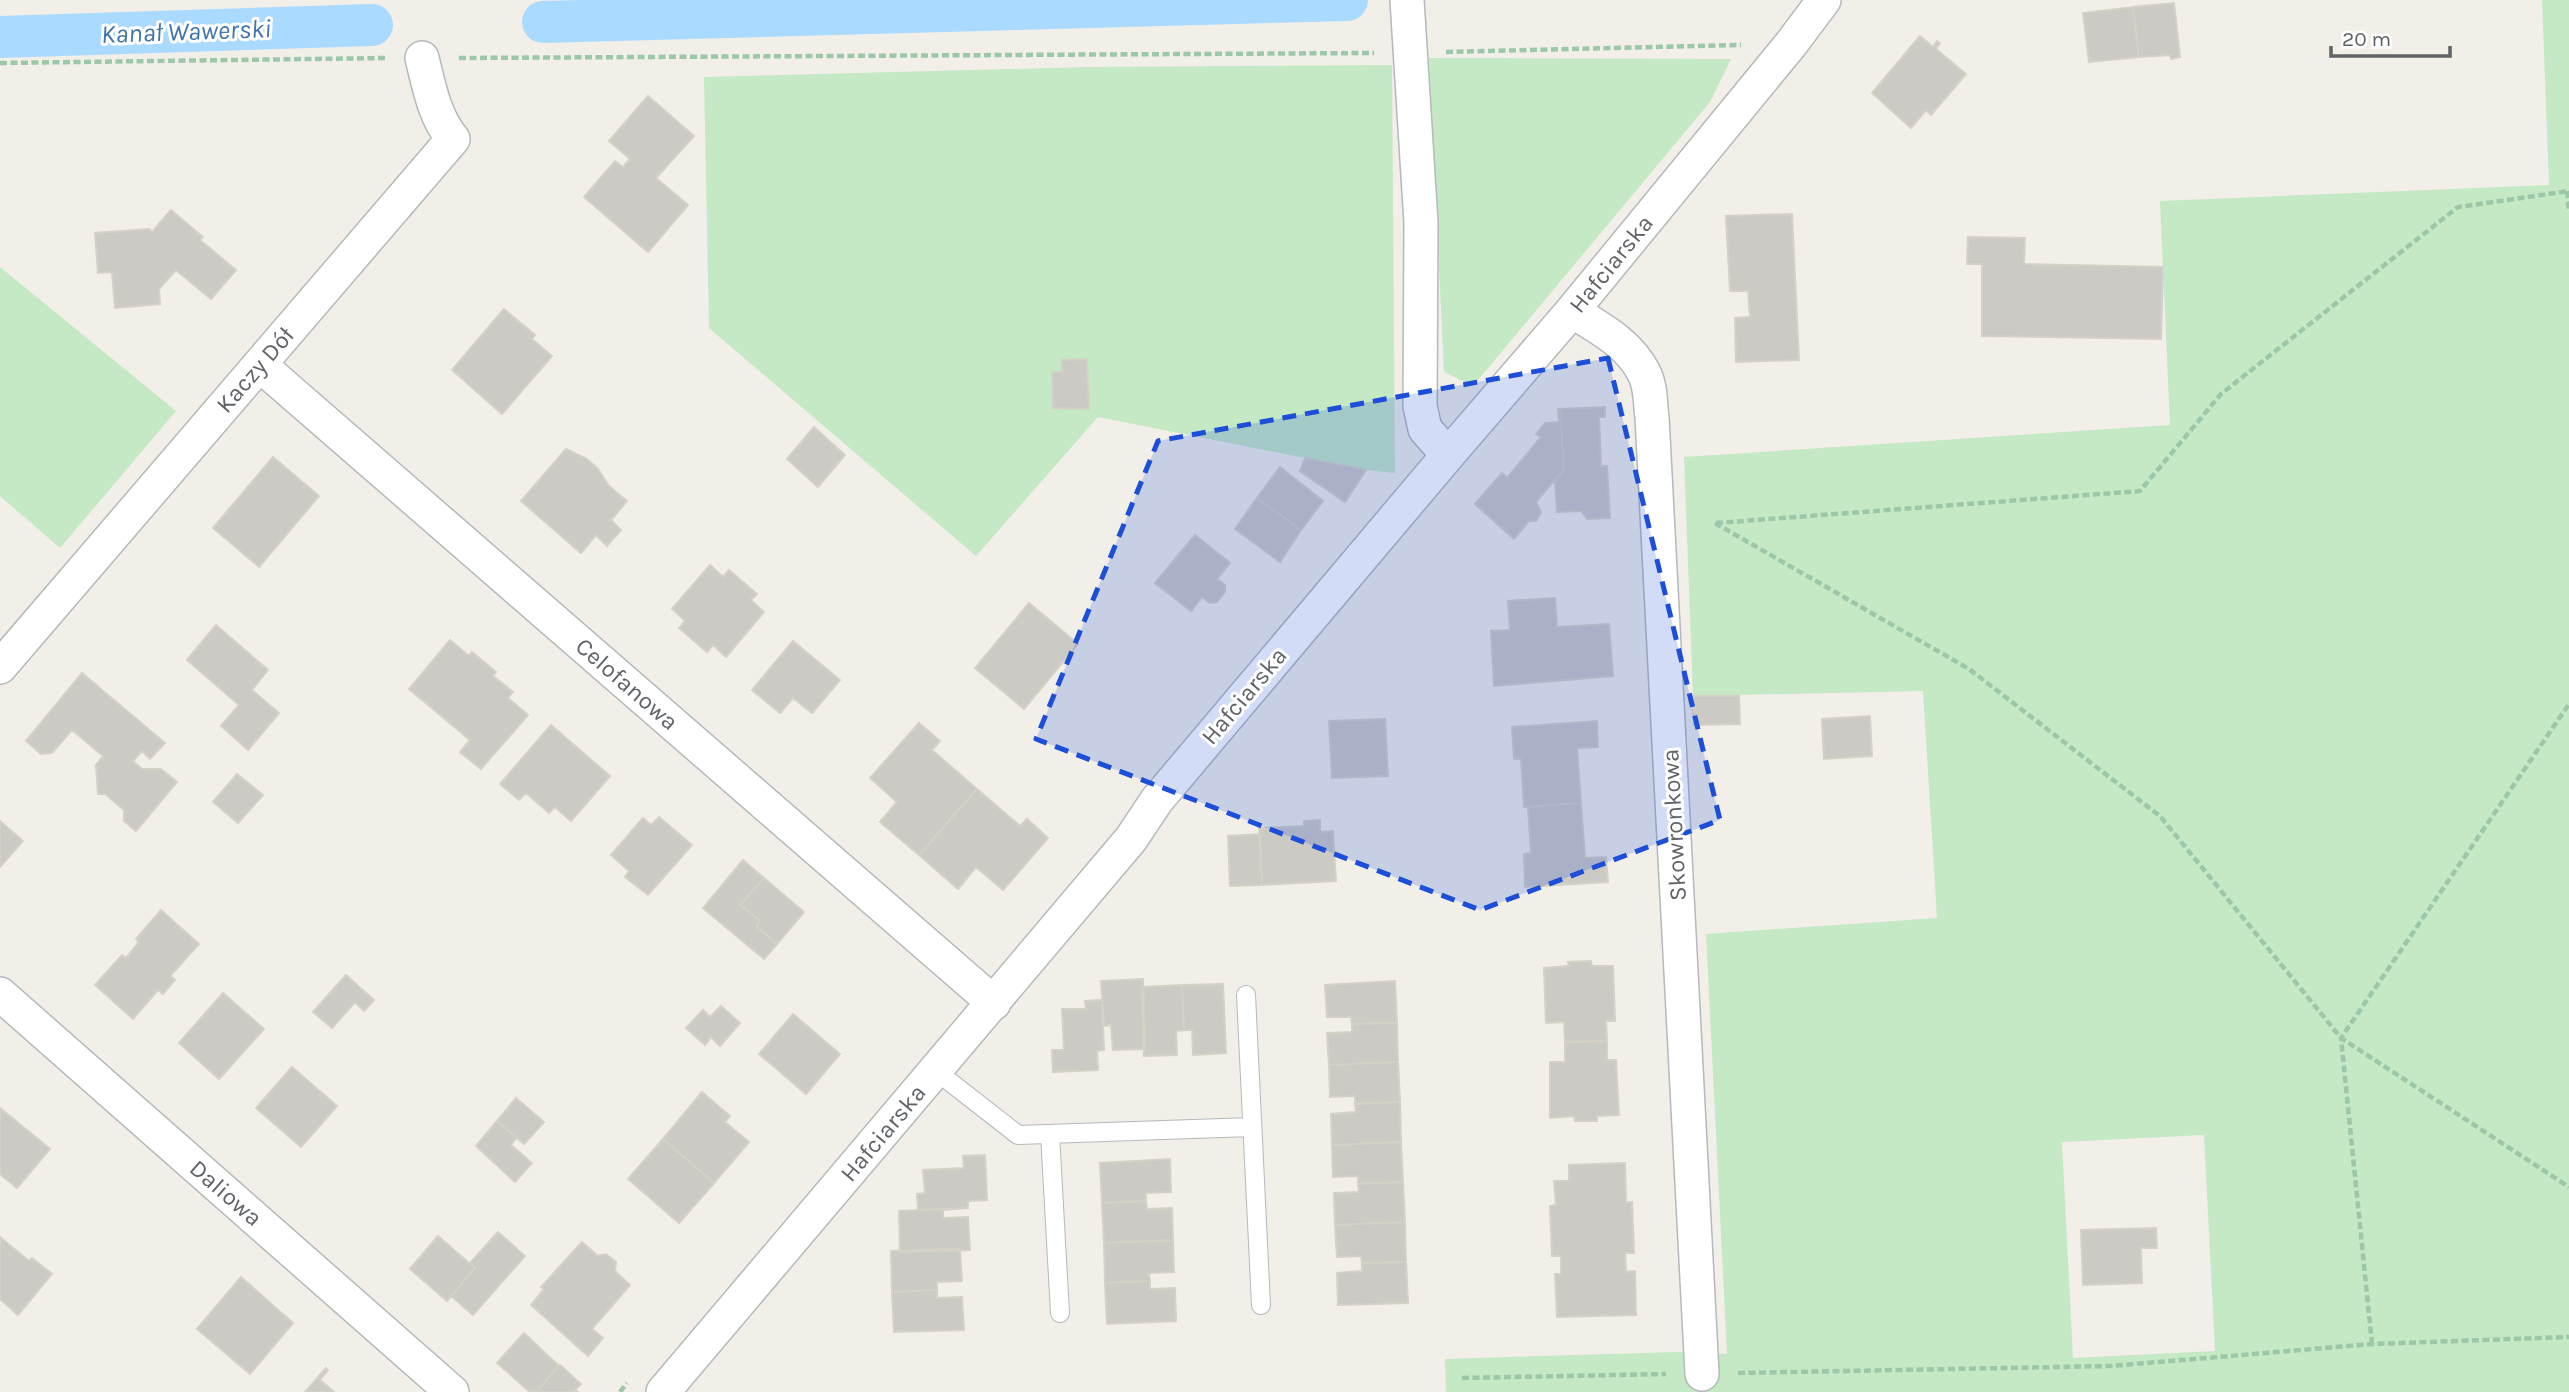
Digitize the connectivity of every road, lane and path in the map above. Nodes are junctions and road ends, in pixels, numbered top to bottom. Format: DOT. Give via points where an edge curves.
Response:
graph roads {
  1 [pos="1407,0"];
  2 [pos="1820,6"];
  3 [pos="1791,44"];
  4 [pos="1409,45"];
  5 [pos="422,58"];
  6 [pos="0,64"];
  7 [pos="2568,191"];
  8 [pos="2569,211"];
  9 [pos="1572,311"];
  10 [pos="260,365"];
  11 [pos="1448,455"];
  12 [pos="0,667"];
  13 [pos="2569,704"];
  14 [pos="0,995"];
  15 [pos="1246,995"];
  16 [pos="994,1003"];
  17 [pos="2341,1038"];
  18 [pos="936,1071"];
  19 [pos="1252,1127"];
  20 [pos="1050,1134"];
  21 [pos="2569,1187"];
  22 [pos="1261,1305"];
  23 [pos="1060,1313"];
  24 [pos="2569,1337"];
  25 [pos="2372,1344"];
  26 [pos="1702,1374"];
  27 [pos="1462,1378"];
  28 [pos="452,1392"];
  29 [pos="663,1392"];
  1 -- 4 [label="street"];
  2 -- 3 [label="street, Hafciarska"];
  3 -- 4 [label="path"];
  3 -- 9 [label="street, Hafciarska"];
  4 -- 5 [label="path"];
  4 -- 11 [label="street" via="1421,223 1420,406 1425,429"];
  5 -- 6 [label="path"];
  5 -- 10 [label="street, Kaczy Dół" via="438,116 453,139"];
  7 -- 8 [label="path"];
  7 -- 17 [label="path" via="2458,206 2221,394 2140,491 1715,523 1969,669 2161,816"];
  9 -- 11 [label="street, Hafciarska"];
  9 -- 26 [label="street, Skowronkowa" via="1617,339 1632,356 1644,372 1652,417"];
  10 -- 12 [label="street, Kaczy Dół"];
  10 -- 16 [label="street, Celofanowa"];
  11 -- 16 [label="street, Hafciarska" via="1157,800 1131,839"];
  13 -- 17 [label="path"];
  14 -- 28 [label="street, Daliowa"];
  15 -- 19 [label="lane"];
  16 -- 18 [label="street, Hafciarska"];
  17 -- 21 [label="path"];
  17 -- 25 [label="path"];
  18 -- 20 [label="lane" via="1018,1135"];
  18 -- 29 [label="street, Hafciarska"];
  19 -- 20 [label="lane"];
  19 -- 22 [label="lane"];
  20 -- 23 [label="lane"];
  24 -- 25 [label="path"];
  25 -- 26 [label="path" via="2111,1366"];
  26 -- 27 [label="path"];
}
